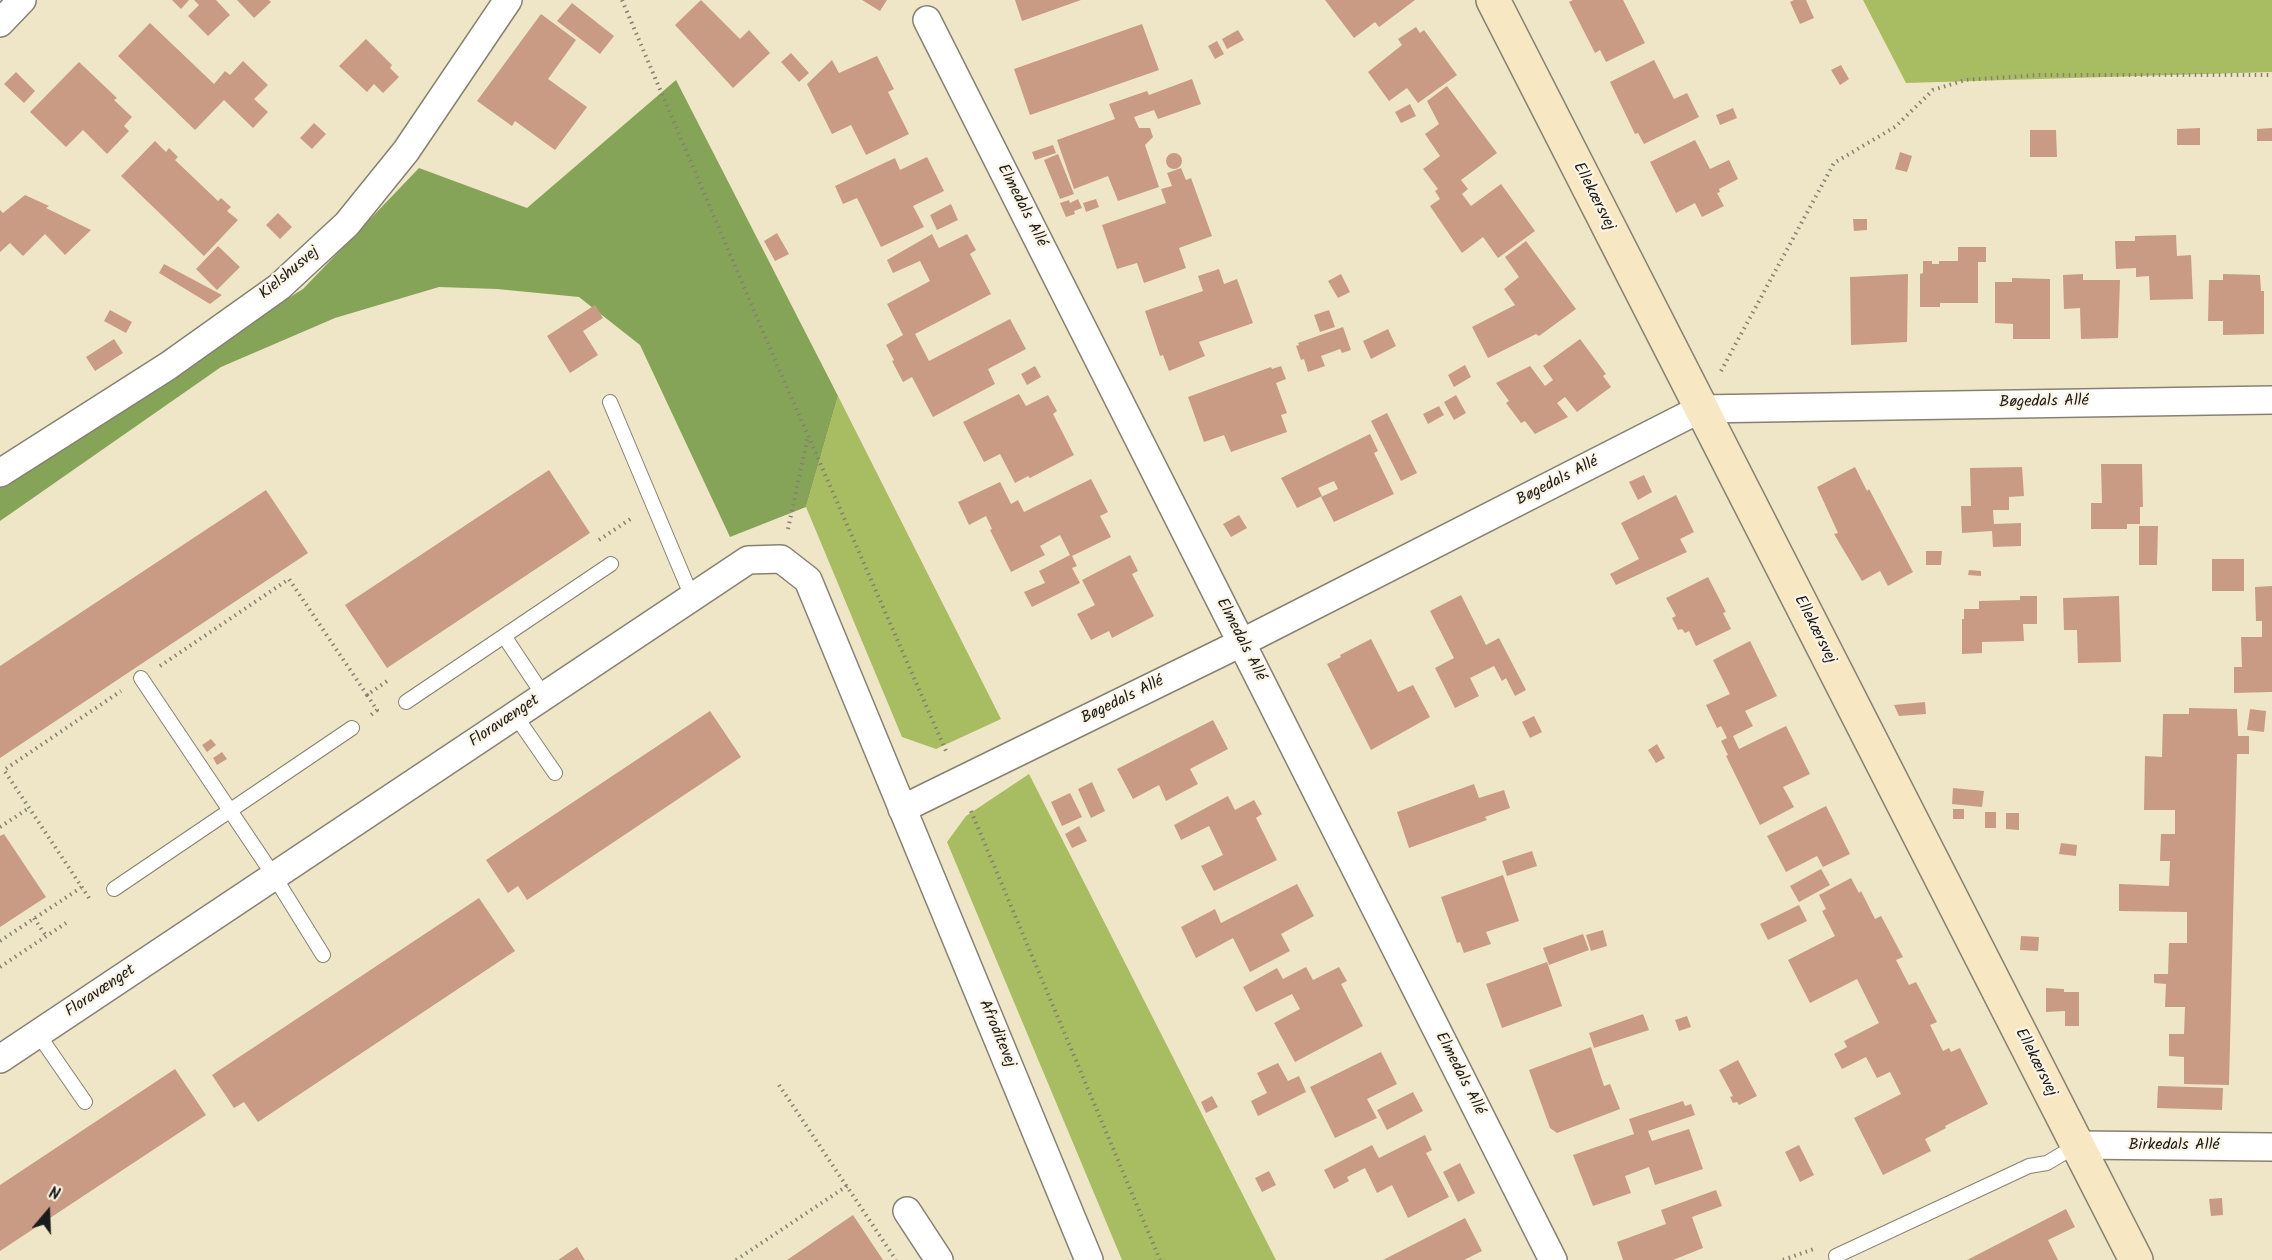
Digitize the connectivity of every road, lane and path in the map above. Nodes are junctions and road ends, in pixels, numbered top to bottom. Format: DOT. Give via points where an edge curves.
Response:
graph roads {
  1 [pos="22,0"];
  2 [pos="508,0"];
  3 [pos="622,0"];
  4 [pos="1493,0"];
  5 [pos="927,20"];
  6 [pos="0,23"];
  7 [pos="2272,75"];
  8 [pos="2272,400"];
  9 [pos="610,402"];
  10 [pos="1700,409"];
  11 [pos="808,436"];
  12 [pos="0,473"];
  13 [pos="653,504"];
  14 [pos="596,542"];
  15 [pos="781,559"];
  16 [pos="611,564"];
  17 [pos="692,597"];
  18 [pos="504,636"];
  19 [pos="1242,643"];
  20 [pos="395,676"];
  21 [pos="141,678"];
  22 [pos="544,696"];
  23 [pos="406,702"];
  24 [pos="515,716"];
  25 [pos="352,728"];
  26 [pos="555,773"];
  27 [pos="959,781"];
  28 [pos="29,808"];
  29 [pos="902,809"];
  30 [pos="230,811"];
  31 [pos="0,827"];
  32 [pos="274,876"];
  33 [pos="82,886"];
  34 [pos="114,890"];
  35 [pos="34,918"];
  36 [pos="66,923"];
  37 [pos="46,936"];
  38 [pos="0,941"];
  39 [pos="323,955"];
  40 [pos="0,967"];
  41 [pos="38,1034"];
  42 [pos="2,1052"];
  43 [pos="778,1085"];
  44 [pos="85,1102"];
  45 [pos="2077,1145"];
  46 [pos="2272,1147"];
  47 [pos="847,1186"];
  48 [pos="907,1211"];
  49 [pos="1816,1248"];
  50 [pos="1836,1256"];
  51 [pos="736,1260"];
  52 [pos="896,1260"];
  53 [pos="939,1260"];
  54 [pos="1089,1260"];
  55 [pos="1160,1260"];
  56 [pos="1552,1260"];
  57 [pos="1783,1260"];
  58 [pos="2136,1260"];
  1 -- 6 [label="street"];
  2 -- 12 [label="street, Kielshusvej" via="406,151 347,225 279,287 168,366"];
  3 -- 11 [label="path"];
  4 -- 10 [label="street, Ellekærsvej"];
  5 -- 19 [label="street, Elmedals Allé"];
  7 -- 10 [label="path" via="2039,75 1965,80 1933,90 1895,128 1834,163"];
  8 -- 10 [label="street, Bøgedals Allé"];
  9 -- 13 [label="lane"];
  10 -- 19 [label="street, Bøgedals Allé"];
  10 -- 45 [label="street, Ellekærsvej"];
  11 -- 15 [label="path"];
  11 -- 27 [label="path"];
  13 -- 14 [label="path"];
  13 -- 17 [label="lane"];
  15 -- 17 [label="street, Floravænget" via="748,560"];
  15 -- 29 [label="street" via="808,580"];
  16 -- 18 [label="lane"];
  17 -- 22 [label="street, Floravænget"];
  18 -- 22 [label="lane"];
  18 -- 23 [label="lane"];
  19 -- 27 [label="street, Bøgedals Allé"];
  19 -- 56 [label="street, Elmedals Allé"];
  20 -- 21 [label="path" via="367,695 290,579"];
  21 -- 28 [label="path" via="4,770"];
  21 -- 30 [label="lane"];
  22 -- 24 [label="street, Floravænget"];
  24 -- 26 [label="lane"];
  24 -- 32 [label="street, Floravænget"];
  25 -- 30 [label="lane"];
  27 -- 29 [label="street, Bøgedals Allé"];
  27 -- 55 [label="path"];
  28 -- 31 [label="path"];
  28 -- 33 [label="path"];
  29 -- 54 [label="street, Afroditevej"];
  30 -- 32 [label="lane"];
  30 -- 34 [label="lane"];
  32 -- 39 [label="lane"];
  32 -- 41 [label="street, Floravænget"];
  33 -- 34 [label="path" via="92,903"];
  33 -- 35 [label="path"];
  35 -- 37 [label="path"];
  35 -- 38 [label="path"];
  36 -- 37 [label="path"];
  37 -- 40 [label="path"];
  41 -- 42 [label="street, Floravænget"];
  41 -- 44 [label="lane"];
  43 -- 47 [label="path"];
  45 -- 46 [label="street, Birkedals Allé"];
  45 -- 50 [label="lane" via="2047,1163 2029,1166"];
  45 -- 58 [label="street, Ellekærsvej"];
  47 -- 51 [label="path"];
  47 -- 52 [label="path"];
  48 -- 53 [label="street"];
  49 -- 57 [label="path"];
}
